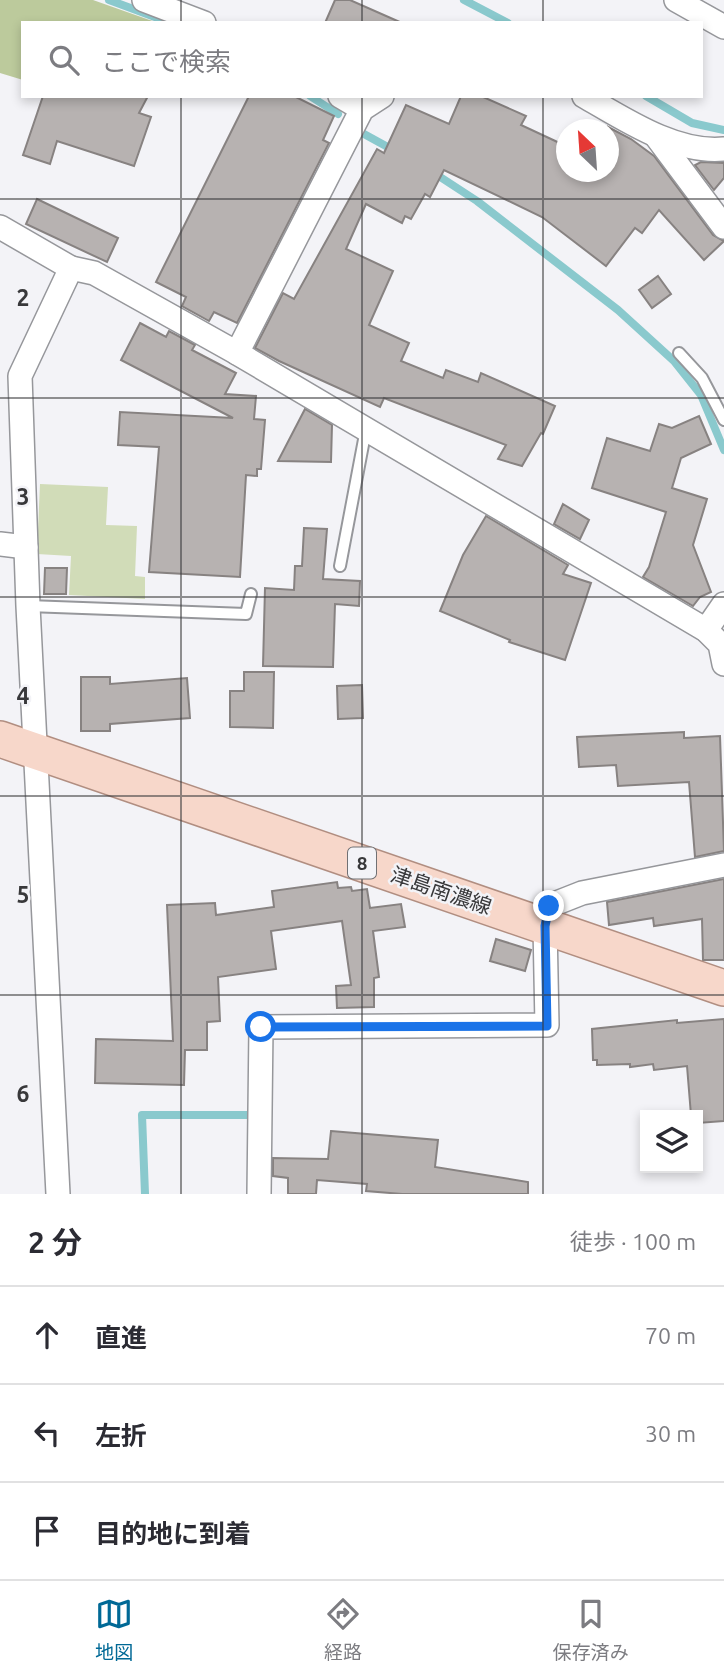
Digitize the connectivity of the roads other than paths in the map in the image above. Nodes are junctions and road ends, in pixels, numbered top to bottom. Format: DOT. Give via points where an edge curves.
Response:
graph roads {
  1 [pos="145,0"];
  2 [pos="676,0"];
  3 [pos="199,21"];
  4 [pos="724,27"];
  5 [pos="343,98"];
  6 [pos="379,98"];
  7 [pos="588,98"];
  8 [pos="362,109"];
  9 [pos="656,136"];
  10 [pos="724,149"];
  11 [pos="724,226"];
  12 [pos="0,227"];
  13 [pos="71,268"];
  14 [pos="237,353"];
  15 [pos="679,353"];
  16 [pos="724,419"];
  17 [pos="366,429"];
  18 [pos="0,544"];
  19 [pos="26,547"];
  20 [pos="340,566"];
  21 [pos="251,594"];
  22 [pos="724,604"];
  23 [pos="28,606"];
  24 [pos="706,630"];
  25 [pos="724,664"];
  26 [pos="0,739"];
  27 [pos="37,752"];
  28 [pos="724,864"];
  29 [pos="545,926"];
  30 [pos="724,988"];
  31 [pos="58,1194"];
  32 [pos="259,1194"];
  1 -- 3 [label="street"];
  2 -- 4 [label="street"];
  5 -- 8 [label="street"];
  6 -- 8 [label="street"];
  7 -- 9 [label="street"];
  8 -- 14 [label="street"];
  9 -- 10 [label="street" via="711,151"];
  9 -- 11 [label="street"];
  12 -- 13 [label="street"];
  13 -- 14 [label="street" via="94,273"];
  13 -- 19 [label="street" via="20,376"];
  14 -- 17 [label="street"];
  15 -- 16 [label="lane" via="702,378"];
  17 -- 20 [label="lane"];
  17 -- 24 [label="street"];
  18 -- 19 [label="street"];
  19 -- 23 [label="street"];
  21 -- 23 [label="lane" via="246,614"];
  22 -- 24 [label="street"];
  23 -- 27 [label="street"];
  24 -- 25 [label="street" via="720,644"];
  26 -- 27 [label="main road, 津島南濃線 / 8"];
  27 -- 29 [label="main road, 津島南濃線 / 8"];
  27 -- 31 [label="street"];
  28 -- 29 [label="street" via="582,892 549,906"];
  29 -- 30 [label="main road, 津島南濃線 / 8"];
  29 -- 32 [label="street" via="547,1026 261,1027"];
}
